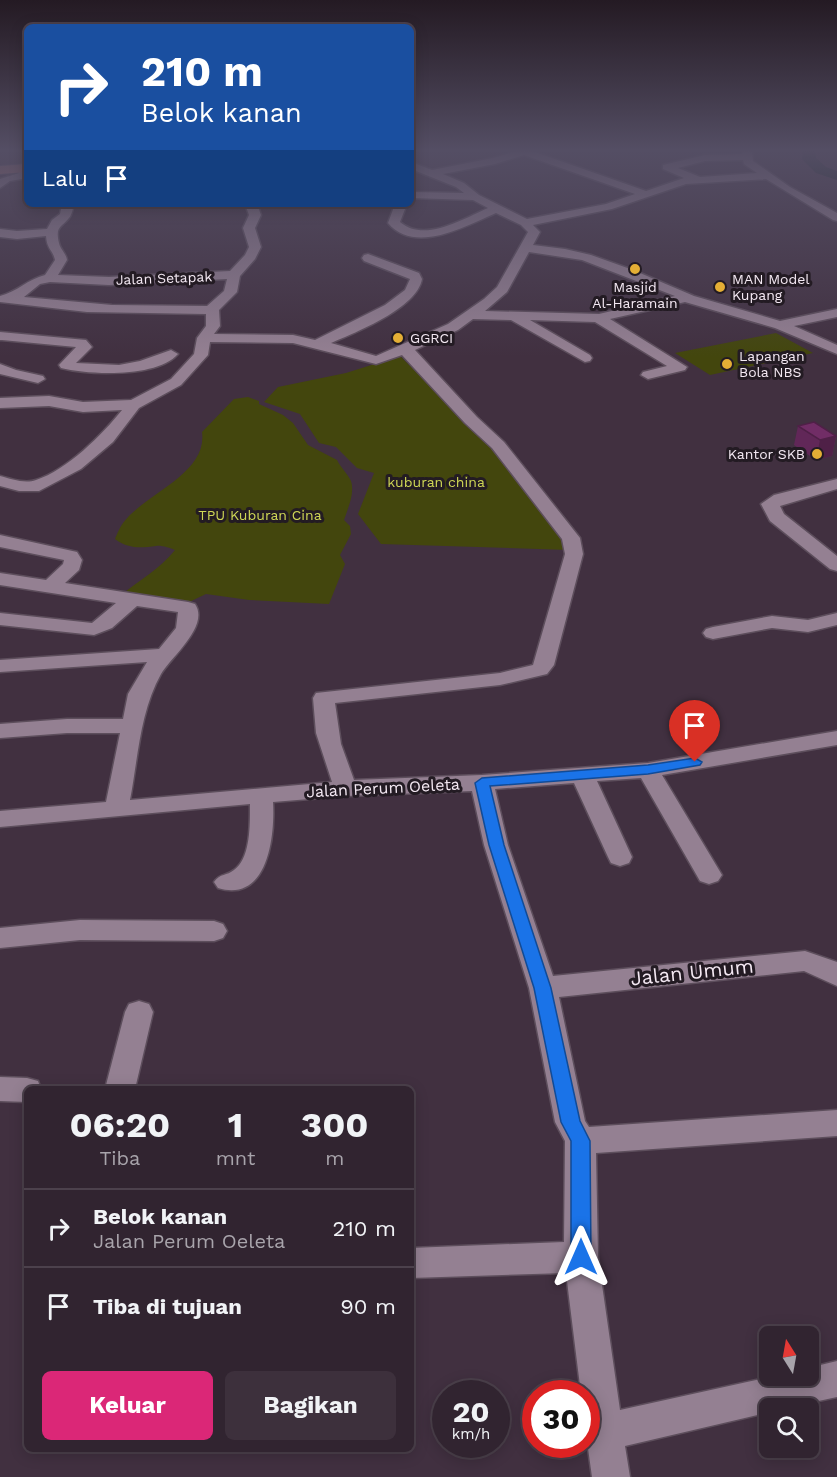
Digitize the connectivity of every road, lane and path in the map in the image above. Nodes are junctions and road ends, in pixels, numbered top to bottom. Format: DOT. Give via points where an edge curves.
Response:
graph roads {
  1 [pos="59,220"];
  2 [pos="253,220"];
  3 [pos="395,220"];
  4 [pos="471,220"];
  5 [pos="519,220"];
  6 [pos="542,220"];
  7 [pos="525,223"];
  8 [pos="51,231"];
  9 [pos="0,233"];
  10 [pos="524,248"];
  11 [pos="368,258"];
  12 [pos="234,275"];
  13 [pos="50,278"];
  14 [pos="6,299"];
  15 [pos="692,299"];
  16 [pos="34,303"];
  17 [pos="212,310"];
  18 [pos="837,313"];
  19 [pos="472,315"];
  20 [pos="514,317"];
  21 [pos="596,317"];
  22 [pos="780,325"];
  23 [pos="9,329"];
  24 [pos="204,338"];
  25 [pos="318,344"];
  26 [pos="407,350"];
  27 [pos="837,350"];
  28 [pos="171,354"];
  29 [pos="585,358"];
  30 [pos="0,368"];
  31 [pos="648,375"];
  32 [pos="38,379"];
  33 [pos="0,403"];
  34 [pos="134,405"];
  35 [pos="0,481"];
  36 [pos="837,484"];
  37 [pos="0,541"];
  38 [pos="833,558"];
  39 [pos="0,579"];
  40 [pos="49,588"];
  41 [pos="134,600"];
  42 [pos="0,619"];
  43 [pos="837,619"];
  44 [pos="713,633"];
  45 [pos="164,655"];
  46 [pos="0,666"];
  47 [pos="133,726"];
  48 [pos="0,731"];
  49 [pos="837,738"];
  50 [pos="648,770"];
  51 [pos="582,775"];
  52 [pos="482,783"];
  53 [pos="346,788"];
  54 [pos="261,795"];
  55 [pos="116,809"];
  56 [pos="0,819"];
  57 [pos="620,857"];
  58 [pos="709,875"];
  59 [pos="227,882"];
  60 [pos="214,931"];
  61 [pos="0,938"];
  62 [pos="837,976"];
  63 [pos="543,988"];
  64 [pos="139,1012"];
  65 [pos="121,1086"];
  66 [pos="0,1089"];
  67 [pos="24,1090"];
  68 [pos="837,1123"];
  69 [pos="580,1141"];
  70 [pos="581,1257"];
  71 [pos="414,1263"];
  72 [pos="837,1379"];
  73 [pos="605,1432"];
  74 [pos="611,1477"];
  1 -- 8 [label="street"];
  2 -- 12 [label="street" via="249,228 255,247"];
  3 -- 4 [label="street" via="400,230 411,233 436,232"];
  5 -- 7 [label="street"];
  6 -- 7 [label="street"];
  7 -- 10 [label="street" via="534,232"];
  8 -- 9 [label="street"];
  8 -- 13 [label="street" via="53,247 61,260"];
  10 -- 15 [label="street" via="566,254"];
  10 -- 19 [label="street" via="502,289"];
  11 -- 25 [label="street" via="414,276 414,289 388,308"];
  12 -- 13 [label="street, Jalan Setapak" via="109,281"];
  12 -- 17 [label="street, Jalan Setapak" via="230,292"];
  13 -- 14 [label="street, Jalan Setapak" via="36,281"];
  14 -- 16 [label="street, Jalan Setapak"];
  15 -- 21 [label="street" via="678,298"];
  15 -- 22 [label="street"];
  16 -- 17 [label="street, Jalan Setapak"];
  16 -- 23 [label="street"];
  17 -- 24 [label="street, Jalan Setapak" via="213,326"];
  18 -- 22 [label="street"];
  19 -- 20 [label="street"];
  19 -- 26 [label="street"];
  20 -- 21 [label="street"];
  20 -- 29 [label="street"];
  21 -- 31 [label="street" via="680,367"];
  22 -- 27 [label="street"];
  23 -- 28 [label="street" via="81,343 85,347 66,364 98,370 128,369"];
  24 -- 25 [label="street" via="265,337"];
  24 -- 34 [label="street, Jalan Setapak" via="201,356 176,382"];
  25 -- 26 [label="street" via="375,360"];
  26 -- 53 [label="street" via="498,445 571,538 574,554 555,630 540,670 500,679 324,698 324,721"];
  30 -- 32 [label="street"];
  33 -- 34 [label="street"];
  34 -- 35 [label="street, Jalan Setapak" via="101,444 46,483 29,487"];
  36 -- 38 [label="street" via="770,504 776,517"];
  37 -- 40 [label="street" via="70,556 72,566"];
  39 -- 40 [label="street"];
  40 -- 41 [label="street"];
  41 -- 42 [label="street" via="94,629"];
  41 -- 45 [label="street" via="188,608 186,628"];
  43 -- 44 [label="street" via="808,626 772,622"];
  45 -- 46 [label="street"];
  45 -- 47 [label="street" via="140,694"];
  47 -- 48 [label="street"];
  47 -- 55 [label="street"];
  49 -- 50 [label="street, Jalan Perum Oeleta"];
  50 -- 51 [label="street, Jalan Perum Oeleta"];
  50 -- 58 [label="street"];
  51 -- 52 [label="street, Jalan Perum Oeleta"];
  51 -- 57 [label="street"];
  52 -- 53 [label="street, Jalan Perum Oeleta"];
  52 -- 63 [label="street" via="496,845"];
  53 -- 54 [label="street, Jalan Perum Oeleta"];
  54 -- 55 [label="street, Jalan Perum Oeleta"];
  54 -- 59 [label="street" via="262,828 253,860 245,875"];
  55 -- 56 [label="street, Jalan Perum Oeleta"];
  60 -- 61 [label="street" via="80,930"];
  62 -- 63 [label="street, Jalan Umum" via="804,961"];
  63 -- 69 [label="street" via="570,1122"];
  64 -- 65 [label="street"];
  66 -- 67 [label="street"];
  68 -- 69 [label="street"];
  69 -- 70 [label="street"];
  70 -- 71 [label="street"];
  70 -- 73 [label="street"];
  72 -- 73 [label="street"];
  73 -- 74 [label="street"];
}
